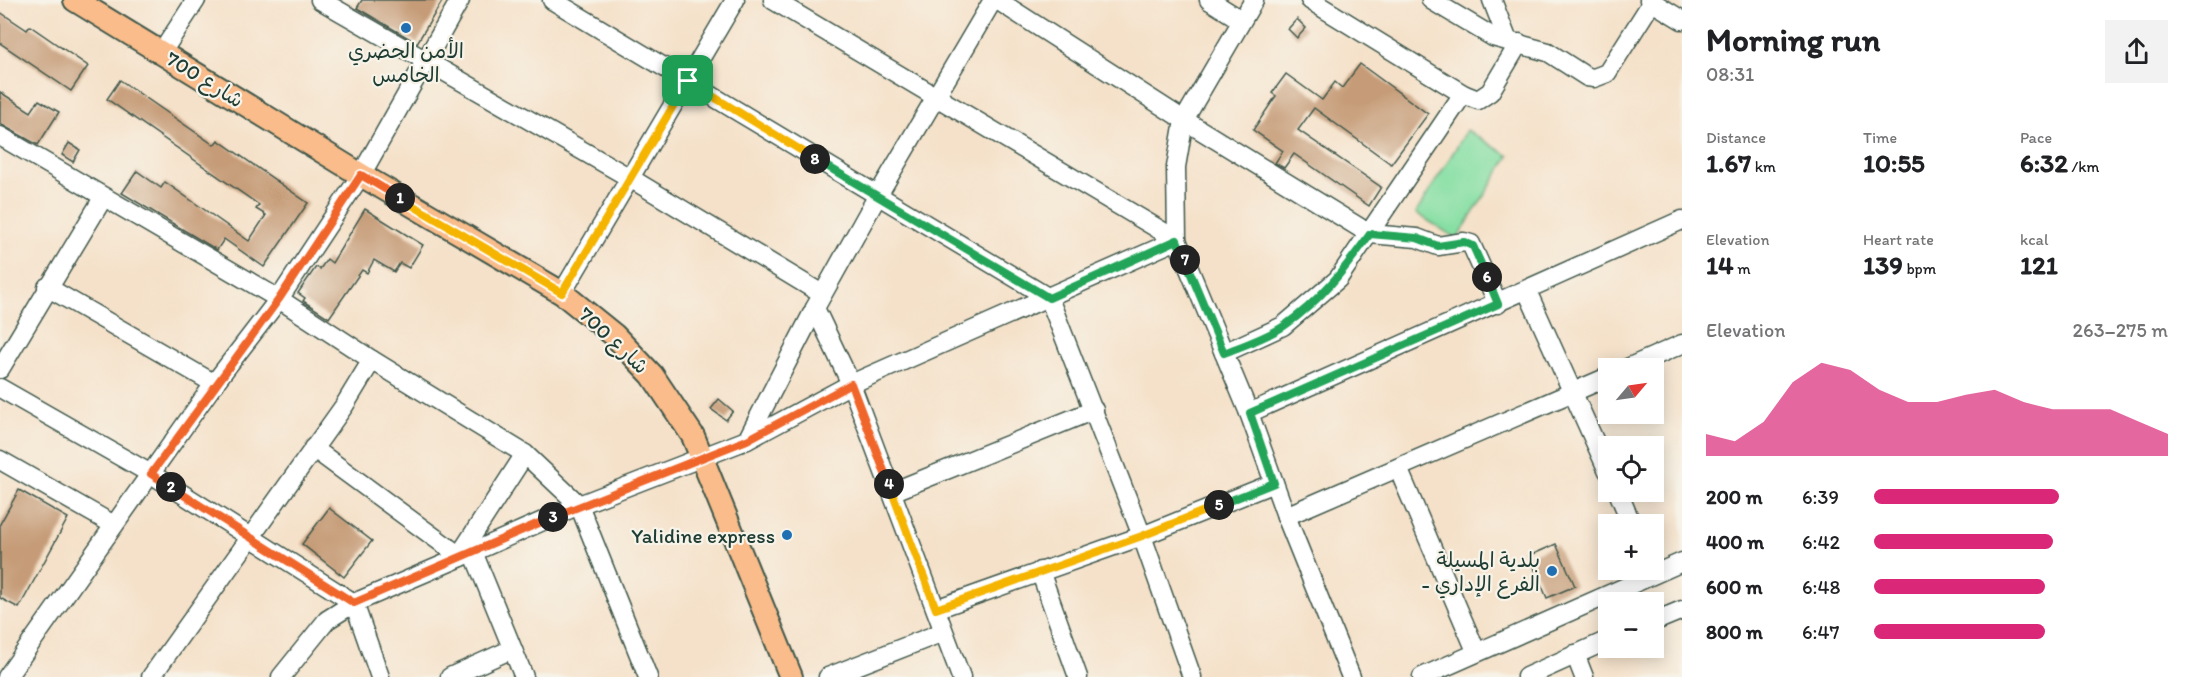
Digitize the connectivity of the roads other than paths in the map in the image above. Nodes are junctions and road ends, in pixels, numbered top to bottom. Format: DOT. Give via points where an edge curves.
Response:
graph roads {
  1 [pos="75,0"];
  2 [pos="196,0"];
  3 [pos="320,0"];
  4 [pos="460,0"];
  5 [pos="552,0"];
  6 [pos="735,0"];
  7 [pos="773,0"];
  8 [pos="995,0"];
  9 [pos="1209,0"];
  10 [pos="1254,0"];
  11 [pos="1310,0"];
  12 [pos="1431,0"];
  13 [pos="1492,0"];
  14 [pos="1650,1"];
  15 [pos="1241,20"];
  16 [pos="1682,20"];
  17 [pos="1513,42"];
  18 [pos="162,52"];
  19 [pos="425,59"];
  20 [pos="688,81"];
  21 [pos="1462,94"];
  22 [pos="937,99"];
  23 [pos="1184,120"];
  24 [pos="1,138"];
  25 [pos="361,175"];
  26 [pos="630,178"];
  27 [pos="878,195"];
  28 [pos="103,198"];
  29 [pos="1682,220"];
  30 [pos="1370,234"];
  31 [pos="1177,240"];
  32 [pos="47,287"];
  33 [pos="1527,291"];
  34 [pos="562,293"];
  35 [pos="1049,298"];
  36 [pos="279,299"];
  37 [pos="819,301"];
  38 [pos="1498,304"];
  39 [pos="1680,351"];
  40 [pos="1224,353"];
  41 [pos="1659,358"];
  42 [pos="372,360"];
  43 [pos="0,369"];
  44 [pos="1598,381"];
  45 [pos="215,384"];
  46 [pos="851,384"];
  47 [pos="0,388"];
  48 [pos="1573,392"];
  49 [pos="1094,410"];
  50 [pos="1250,413"];
  51 [pos="747,440"];
  52 [pos="313,448"];
  53 [pos="1598,448"];
  54 [pos="525,453"];
  55 [pos="704,458"];
  56 [pos="0,460"];
  57 [pos="1398,468"];
  58 [pos="151,474"];
  59 [pos="1274,483"];
  60 [pos="892,492"];
  61 [pos="579,505"];
  62 [pos="1286,516"];
  63 [pos="114,525"];
  64 [pos="1142,536"];
  65 [pos="250,538"];
  66 [pos="465,555"];
  67 [pos="1682,562"];
  68 [pos="1664,568"];
  69 [pos="1040,571"];
  70 [pos="1635,580"];
  71 [pos="354,603"];
  72 [pos="936,609"];
  73 [pos="1682,610"];
  74 [pos="1664,617"];
  75 [pos="943,632"];
  76 [pos="1598,644"];
  77 [pos="512,649"];
  78 [pos="1476,651"];
  79 [pos="1575,654"];
  80 [pos="8,677"];
  81 [pos="151,677"];
  82 [pos="281,677"];
  83 [pos="380,677"];
  84 [pos="450,677"];
  85 [pos="524,677"];
  86 [pos="648,677"];
  87 [pos="791,677"];
  88 [pos="828,677"];
  89 [pos="961,677"];
  90 [pos="1078,677"];
  91 [pos="1192,677"];
  92 [pos="1351,677"];
  93 [pos="1422,677"];
  94 [pos="1526,677"];
  95 [pos="1584,677"];
  1 -- 18 [label="main road, شارع 700"];
  2 -- 18 [label="street"];
  3 -- 19 [label="street"];
  4 -- 19 [label="street"];
  5 -- 20 [label="street"];
  6 -- 20 [label="street"];
  7 -- 22 [label="street"];
  8 -- 22 [label="street"];
  8 -- 23 [label="street"];
  9 -- 15 [label="street"];
  10 -- 15 [label="street"];
  11 -- 21 [label="street"];
  12 -- 17 [label="street" via="1493,37"];
  13 -- 17 [label="street"];
  14 -- 16 [label="street"];
  14 -- 17 [label="street" via="1601,77 1587,77 1548,52"];
  15 -- 23 [label="street"];
  17 -- 21 [label="street" via="1503,72 1484,98 1478,100"];
  18 -- 25 [label="main road, شارع 700"];
  19 -- 25 [label="street"];
  19 -- 26 [label="street"];
  20 -- 26 [label="street"];
  20 -- 27 [label="street"];
  21 -- 30 [label="street"];
  22 -- 27 [label="street"];
  22 -- 31 [label="street"];
  23 -- 30 [label="street"];
  23 -- 31 [label="street" via="1176,167"];
  24 -- 28 [label="street"];
  25 -- 34 [label="main road, شارع 700"];
  25 -- 36 [label="street"];
  26 -- 34 [label="street"];
  26 -- 37 [label="street"];
  27 -- 35 [label="street"];
  27 -- 37 [label="street"];
  28 -- 32 [label="street"];
  28 -- 36 [label="street"];
  29 -- 33 [label="street"];
  30 -- 38 [label="street" via="1417,238 1438,246 1471,244"];
  30 -- 40 [label="street" via="1338,279 1303,311 1270,333"];
  31 -- 35 [label="street"];
  31 -- 40 [label="street"];
  32 -- 43 [label="street"];
  32 -- 45 [label="street"];
  33 -- 38 [label="street"];
  33 -- 48 [label="street"];
  34 -- 55 [label="main road, شارع 700" via="614,335 652,375"];
  35 -- 46 [label="street"];
  35 -- 49 [label="street"];
  36 -- 42 [label="street"];
  36 -- 45 [label="street"];
  37 -- 46 [label="street"];
  37 -- 51 [label="street"];
  38 -- 50 [label="street"];
  39 -- 41 [label="street"];
  40 -- 50 [label="street"];
  42 -- 52 [label="street"];
  42 -- 54 [label="street"];
  44 -- 48 [label="street"];
  45 -- 58 [label="street"];
  46 -- 51 [label="street"];
  46 -- 60 [label="street"];
  47 -- 58 [label="street"];
  48 -- 53 [label="street"];
  48 -- 57 [label="street"];
  49 -- 60 [label="street"];
  49 -- 64 [label="street"];
  50 -- 59 [label="street"];
  51 -- 55 [label="street"];
  52 -- 65 [label="street"];
  52 -- 66 [label="street"];
  54 -- 61 [label="street"];
  54 -- 66 [label="street"];
  55 -- 61 [label="street"];
  55 -- 87 [label="main road, شارع 700"];
  56 -- 63 [label="street"];
  57 -- 62 [label="street"];
  57 -- 78 [label="street"];
  58 -- 63 [label="street"];
  58 -- 65 [label="street"];
  59 -- 62 [label="street"];
  59 -- 64 [label="street"];
  60 -- 72 [label="street"];
  61 -- 66 [label="street"];
  61 -- 86 [label="street"];
  62 -- 92 [label="street"];
  63 -- 80 [label="street"];
  64 -- 69 [label="street"];
  64 -- 91 [label="street"];
  65 -- 71 [label="street"];
  65 -- 81 [label="street"];
  66 -- 71 [label="street"];
  66 -- 77 [label="street"];
  67 -- 68 [label="street"];
  69 -- 72 [label="street"];
  69 -- 90 [label="street"];
  70 -- 78 [label="street"];
  71 -- 82 [label="street" via="319,626"];
  71 -- 83 [label="street"];
  72 -- 75 [label="street"];
  73 -- 74 [label="street"];
  75 -- 88 [label="street"];
  75 -- 89 [label="street"];
  76 -- 79 [label="street"];
  77 -- 84 [label="street"];
  77 -- 85 [label="street"];
  78 -- 93 [label="street"];
  79 -- 94 [label="street"];
  79 -- 95 [label="street"];
}
